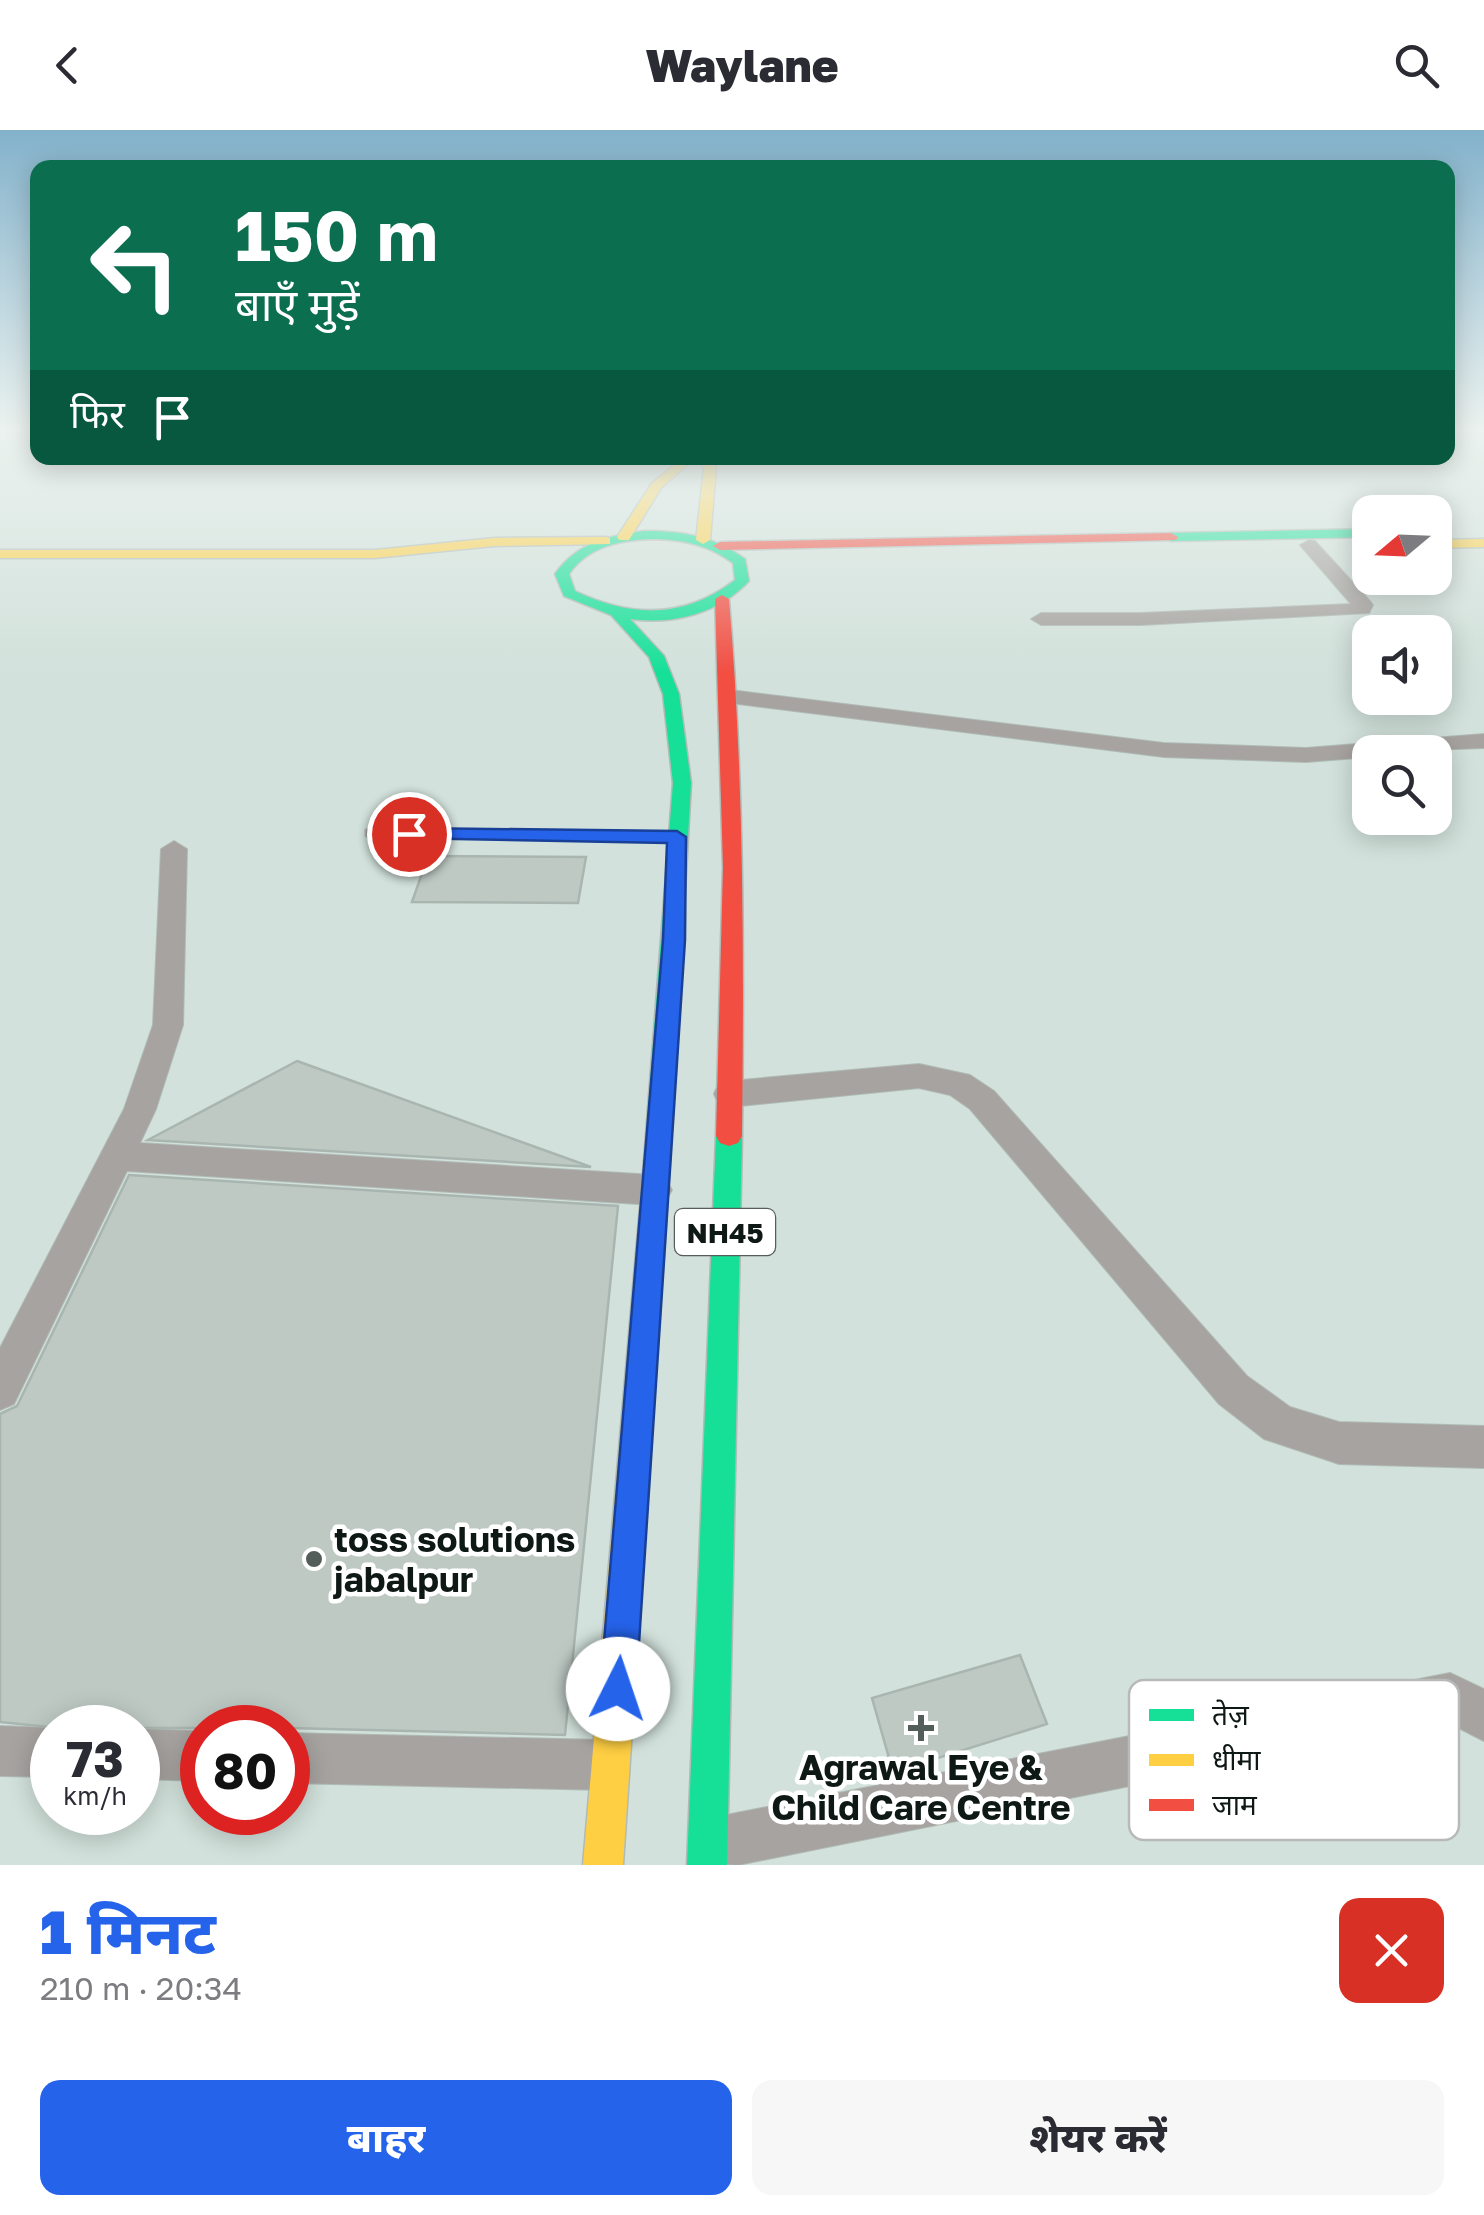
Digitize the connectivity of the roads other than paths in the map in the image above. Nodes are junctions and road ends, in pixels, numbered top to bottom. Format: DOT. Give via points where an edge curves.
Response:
graph roads {
  1 [pos="636,511"];
  2 [pos="711,511"];
  3 [pos="1352,532"];
  4 [pos="1452,532"];
  5 [pos="1484,532"];
  6 [pos="614,539"];
  7 [pos="712,543"];
  8 [pos="1452,544"];
  9 [pos="1484,544"];
  10 [pos="1308,545"];
  11 [pos="1352,545"];
  12 [pos="0,554"];
  13 [pos="375,554"];
  14 [pos="740,562"];
  15 [pos="466,569"];
  16 [pos="722,600"];
  17 [pos="617,613"];
  18 [pos="1041,619"];
  19 [pos="730,697"];
  20 [pos="1484,741"];
  21 [pos="371,834"];
  22 [pos="677,837"];
  23 [pos="174,849"];
  24 [pos="730,1094"];
  25 [pos="117,1156"];
  26 [pos="654,1190"];
  27 [pos="0,1390"];
  28 [pos="1484,1447"];
  29 [pos="1459,1702"];
  30 [pos="1484,1716"];
  31 [pos="0,1750"];
  32 [pos="30,1751"];
  33 [pos="310,1759"];
  34 [pos="1129,1765"];
  35 [pos="612,1766"];
  36 [pos="708,1855"];
  37 [pos="603,1865"];
  1 -- 6 [label="main road"];
  2 -- 7 [label="main road"];
  3 -- 7 [label="main road"];
  4 -- 5 [label="main road"];
  6 -- 7 [label="main road" via="665,534"];
  6 -- 13 [label="main road"];
  6 -- 17 [label="main road, NH45" via="575,555 554,582 581,602"];
  7 -- 14 [label="main road"];
  8 -- 9 [label="main road"];
  10 -- 11 [label="main road"];
  10 -- 14 [label="main road"];
  10 -- 18 [label="street" via="1362,609"];
  12 -- 13 [label="main road"];
  13 -- 15 [label="main road"];
  14 -- 16 [label="main road" via="742,581"];
  16 -- 17 [label="main road, NH45" via="662,615"];
  16 -- 19 [label="main road, NH45"];
  17 -- 22 [label="main road, NH45" via="656,656 671,694 682,783"];
  19 -- 20 [label="street" via="1202,752 1306,755"];
  19 -- 24 [label="main road, NH45"];
  21 -- 22 [label="lane"];
  22 -- 26 [label="main road, NH45"];
  23 -- 25 [label="street" via="168,1025"];
  24 -- 28 [label="street" via="919,1076 959,1084 982,1100 1233,1390 1280,1424 1339,1443"];
  24 -- 36 [label="main road, NH45"];
  25 -- 26 [label="street"];
  25 -- 27 [label="street"];
  26 -- 35 [label="main road, NH45"];
  29 -- 30 [label="street"];
  31 -- 32 [label="street"];
  33 -- 35 [label="street"];
  34 -- 36 [label="street"];
  35 -- 37 [label="main road, NH45"];
}
